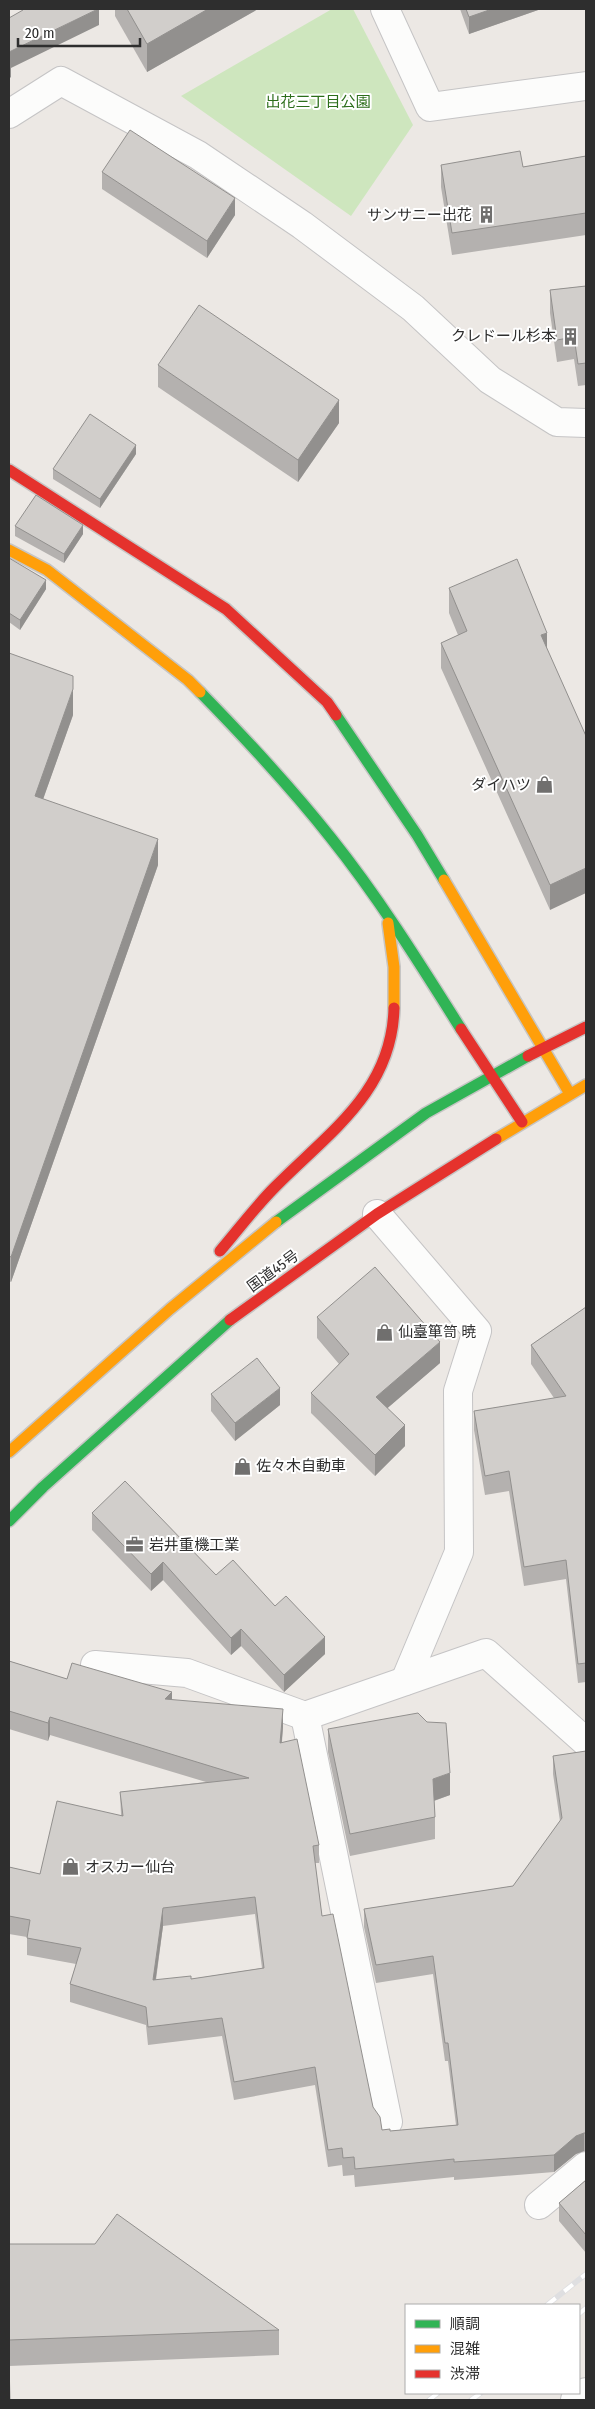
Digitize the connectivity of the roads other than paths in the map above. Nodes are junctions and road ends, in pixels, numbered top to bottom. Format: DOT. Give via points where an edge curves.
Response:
graph roads {
  1 [pos="385,9"];
  2 [pos="586,86"];
  3 [pos="9,114"];
  4 [pos="586,422"];
  5 [pos="9,470"];
  6 [pos="9,550"];
  7 [pos="386,912"];
  8 [pos="586,1027"];
  9 [pos="543,1047"];
  10 [pos="491,1076"];
  11 [pos="586,1085"];
  12 [pos="570,1094"];
  13 [pos="522,1122"];
  14 [pos="377,1214"];
  15 [pos="170,1309"];
  16 [pos="9,1452"];
  17 [pos="9,1522"];
  18 [pos="95,1665"];
  19 [pos="405,1681"];
  20 [pos="305,1716"];
  21 [pos="586,1742"];
  22 [pos="388,2122"];
  23 [pos="586,2166"];
  24 [pos="539,2205"];
  25 [pos="586,2392"];
  26 [pos="575,2400"];
  1 -- 2 [label="street" via="430,107"];
  3 -- 4 [label="street" via="61,81 198,155 302,225 413,308 490,380 557,422"];
  5 -- 9 [label="highway" via="226,609 327,702 417,835"];
  6 -- 7 [label="highway" via="47,570 188,680 264,757"];
  7 -- 10 [label="highway"];
  7 -- 15 [label="highway" via="394,958 395,1013 383,1066 367,1094 343,1122 282,1180"];
  8 -- 9 [label="highway"];
  9 -- 10 [label="highway"];
  9 -- 12 [label="highway"];
  10 -- 13 [label="highway"];
  10 -- 15 [label="highway" via="426,1113 293,1208"];
  11 -- 12 [label="highway, 国道45号"];
  12 -- 13 [label="highway, 国道45号"];
  13 -- 14 [label="highway, 国道45号"];
  14 -- 17 [label="highway, 国道45号" via="228,1322 43,1487"];
  14 -- 19 [label="street" via="477,1332 458,1391 459,1552"];
  15 -- 16 [label="highway"];
  18 -- 20 [label="street" via="187,1673"];
  19 -- 20 [label="street"];
  19 -- 21 [label="street" via="486,1653"];
  20 -- 22 [label="street"];
  23 -- 24 [label="street"];
  25 -- 26 [label="street"];
}
